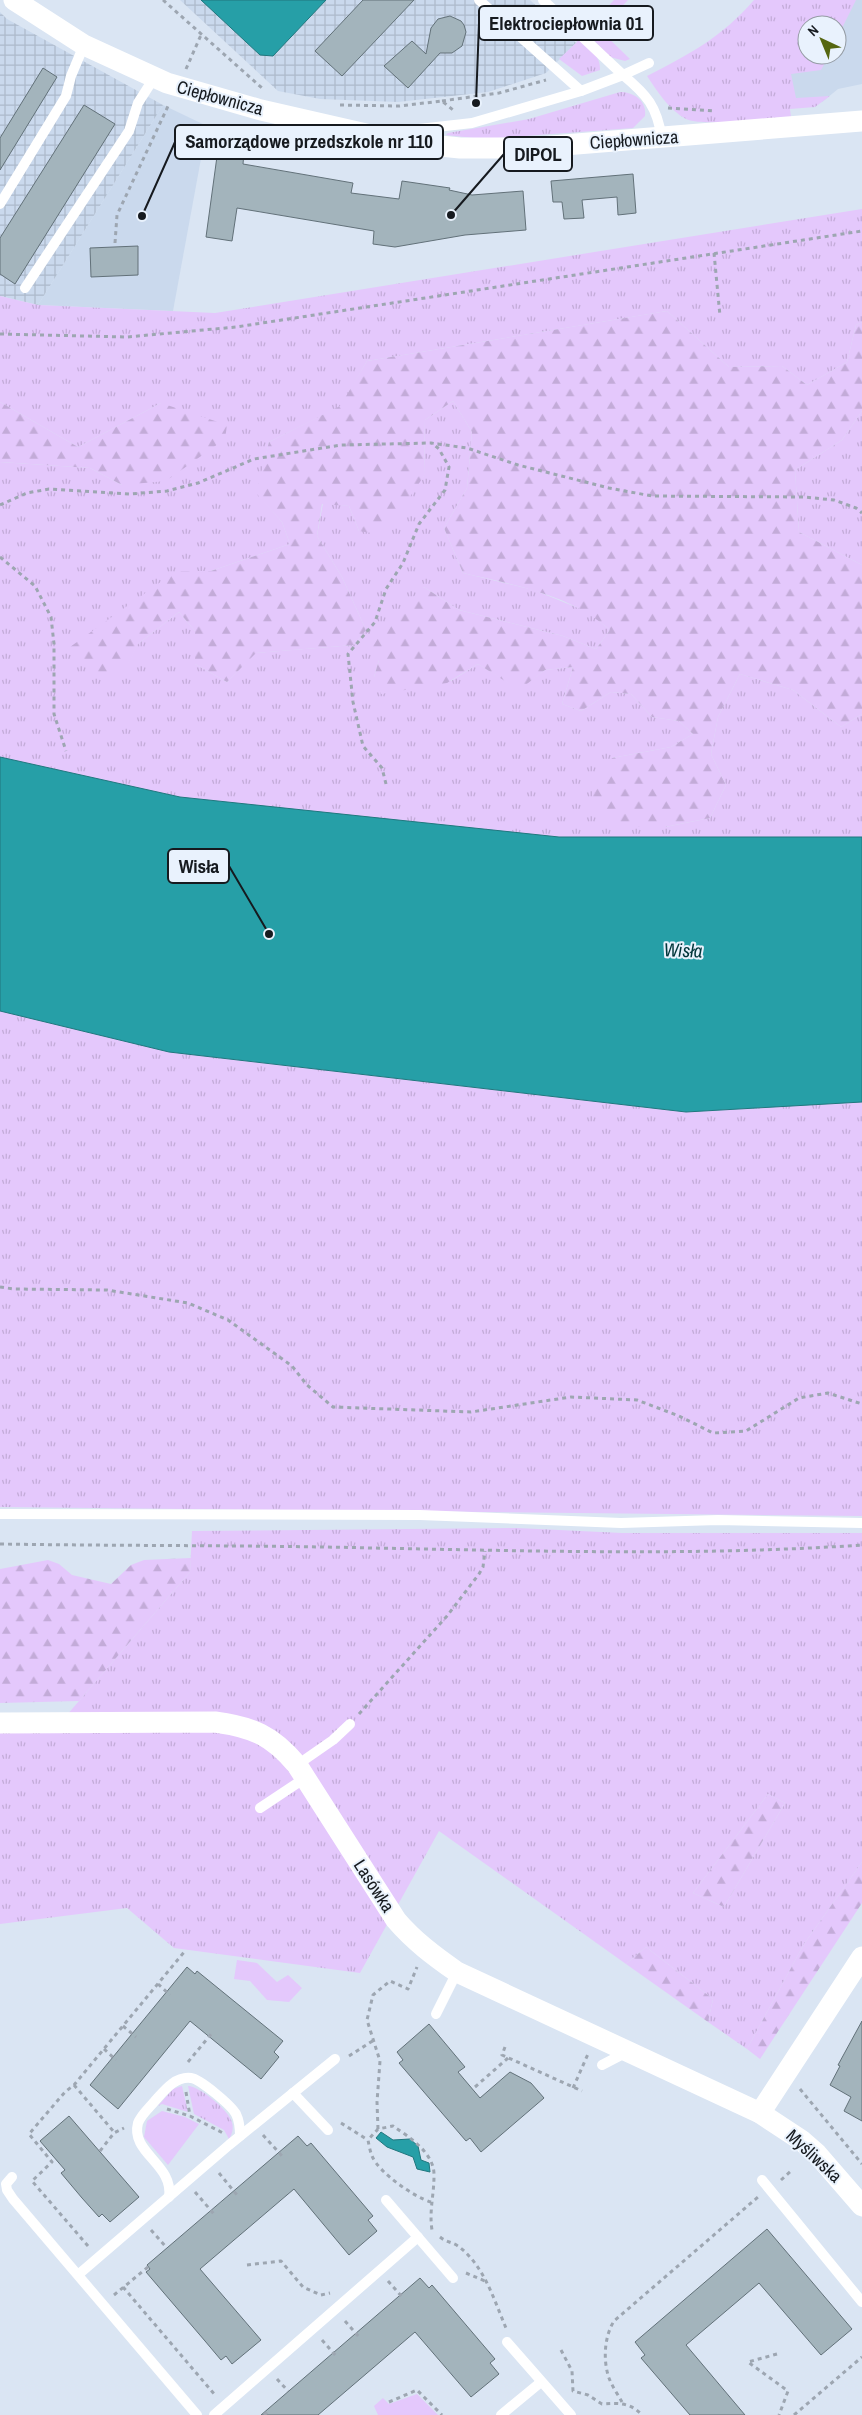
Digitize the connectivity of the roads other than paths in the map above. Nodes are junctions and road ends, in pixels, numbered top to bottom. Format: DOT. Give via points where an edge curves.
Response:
graph roads {
  1 [pos="14,0"];
  2 [pos="479,0"];
  3 [pos="543,0"];
  4 [pos="84,45"];
  5 [pos="649,63"];
  6 [pos="623,75"];
  7 [pos="154,78"];
  8 [pos="580,91"];
  9 [pos="862,121"];
  10 [pos="662,139"];
  11 [pos="401,142"];
  12 [pos="0,204"];
  13 [pos="25,288"];
  14 [pos="0,1514"];
  15 [pos="862,1523"];
  16 [pos="0,1723"];
  17 [pos="350,1724"];
  18 [pos="301,1771"];
  19 [pos="260,1808"];
  20 [pos="862,1957"];
  21 [pos="457,1972"];
  22 [pos="436,2014"];
  23 [pos="628,2052"];
  24 [pos="335,2059"];
  25 [pos="602,2065"];
  26 [pos="294,2092"];
  27 [pos="760,2113"];
  28 [pos="328,2130"];
  29 [pos="240,2136"];
  30 [pos="12,2177"];
  31 [pos="762,2180"];
  32 [pos="169,2197"];
  33 [pos="386,2200"];
  34 [pos="862,2206"];
  35 [pos="418,2237"];
  36 [pos="77,2272"];
  37 [pos="453,2278"];
  38 [pos="862,2302"];
  39 [pos="507,2337"];
  40 [pos="541,2382"];
  41 [pos="197,2415"];
  42 [pos="214,2415"];
  43 [pos="501,2415"];
  44 [pos="571,2415"];
  1 -- 4 [label="street, Ciepłownicza"];
  2 -- 8 [label="lane"];
  3 -- 6 [label="lane"];
  4 -- 7 [label="street, Ciepłownicza"];
  4 -- 12 [label="lane" via="66,96"];
  5 -- 6 [label="lane"];
  6 -- 8 [label="lane"];
  6 -- 10 [label="lane" via="651,102 660,123"];
  7 -- 11 [label="street, Ciepłownicza" via="261,110"];
  7 -- 13 [label="lane" via="138,103 129,131"];
  8 -- 11 [label="lane" via="472,123 410,130"];
  9 -- 10 [label="street, Ciepłownicza"];
  10 -- 11 [label="street, Ciepłownicza" via="526,148 460,148"];
  14 -- 15 [label="lane" via="420,1515 621,1523 718,1520"];
  16 -- 18 [label="street, Lasówka" via="215,1722 259,1731 283,1748"];
  17 -- 18 [label="lane"];
  18 -- 19 [label="lane"];
  18 -- 21 [label="street, Lasówka" via="396,1920 412,1938"];
  20 -- 27 [label="street"];
  21 -- 22 [label="lane"];
  21 -- 23 [label="street, Lasówka"];
  23 -- 25 [label="lane"];
  23 -- 27 [label="street, Lasówka"];
  24 -- 26 [label="lane"];
  26 -- 28 [label="lane"];
  26 -- 29 [label="lane"];
  27 -- 34 [label="street, Myśliwska" via="817,2154"];
  29 -- 32 [label="lane"];
  29 -- 32 [label="lane" via="236,2114 200,2082 184,2079 167,2087 140,2119 137,2134 146,2152 164,2171"];
  30 -- 36 [label="lane" via="6,2184 7,2190"];
  31 -- 38 [label="lane"];
  32 -- 36 [label="lane"];
  33 -- 35 [label="lane"];
  35 -- 37 [label="lane"];
  35 -- 42 [label="lane"];
  36 -- 41 [label="lane"];
  39 -- 40 [label="lane"];
  40 -- 43 [label="lane"];
  40 -- 44 [label="lane"];
}
